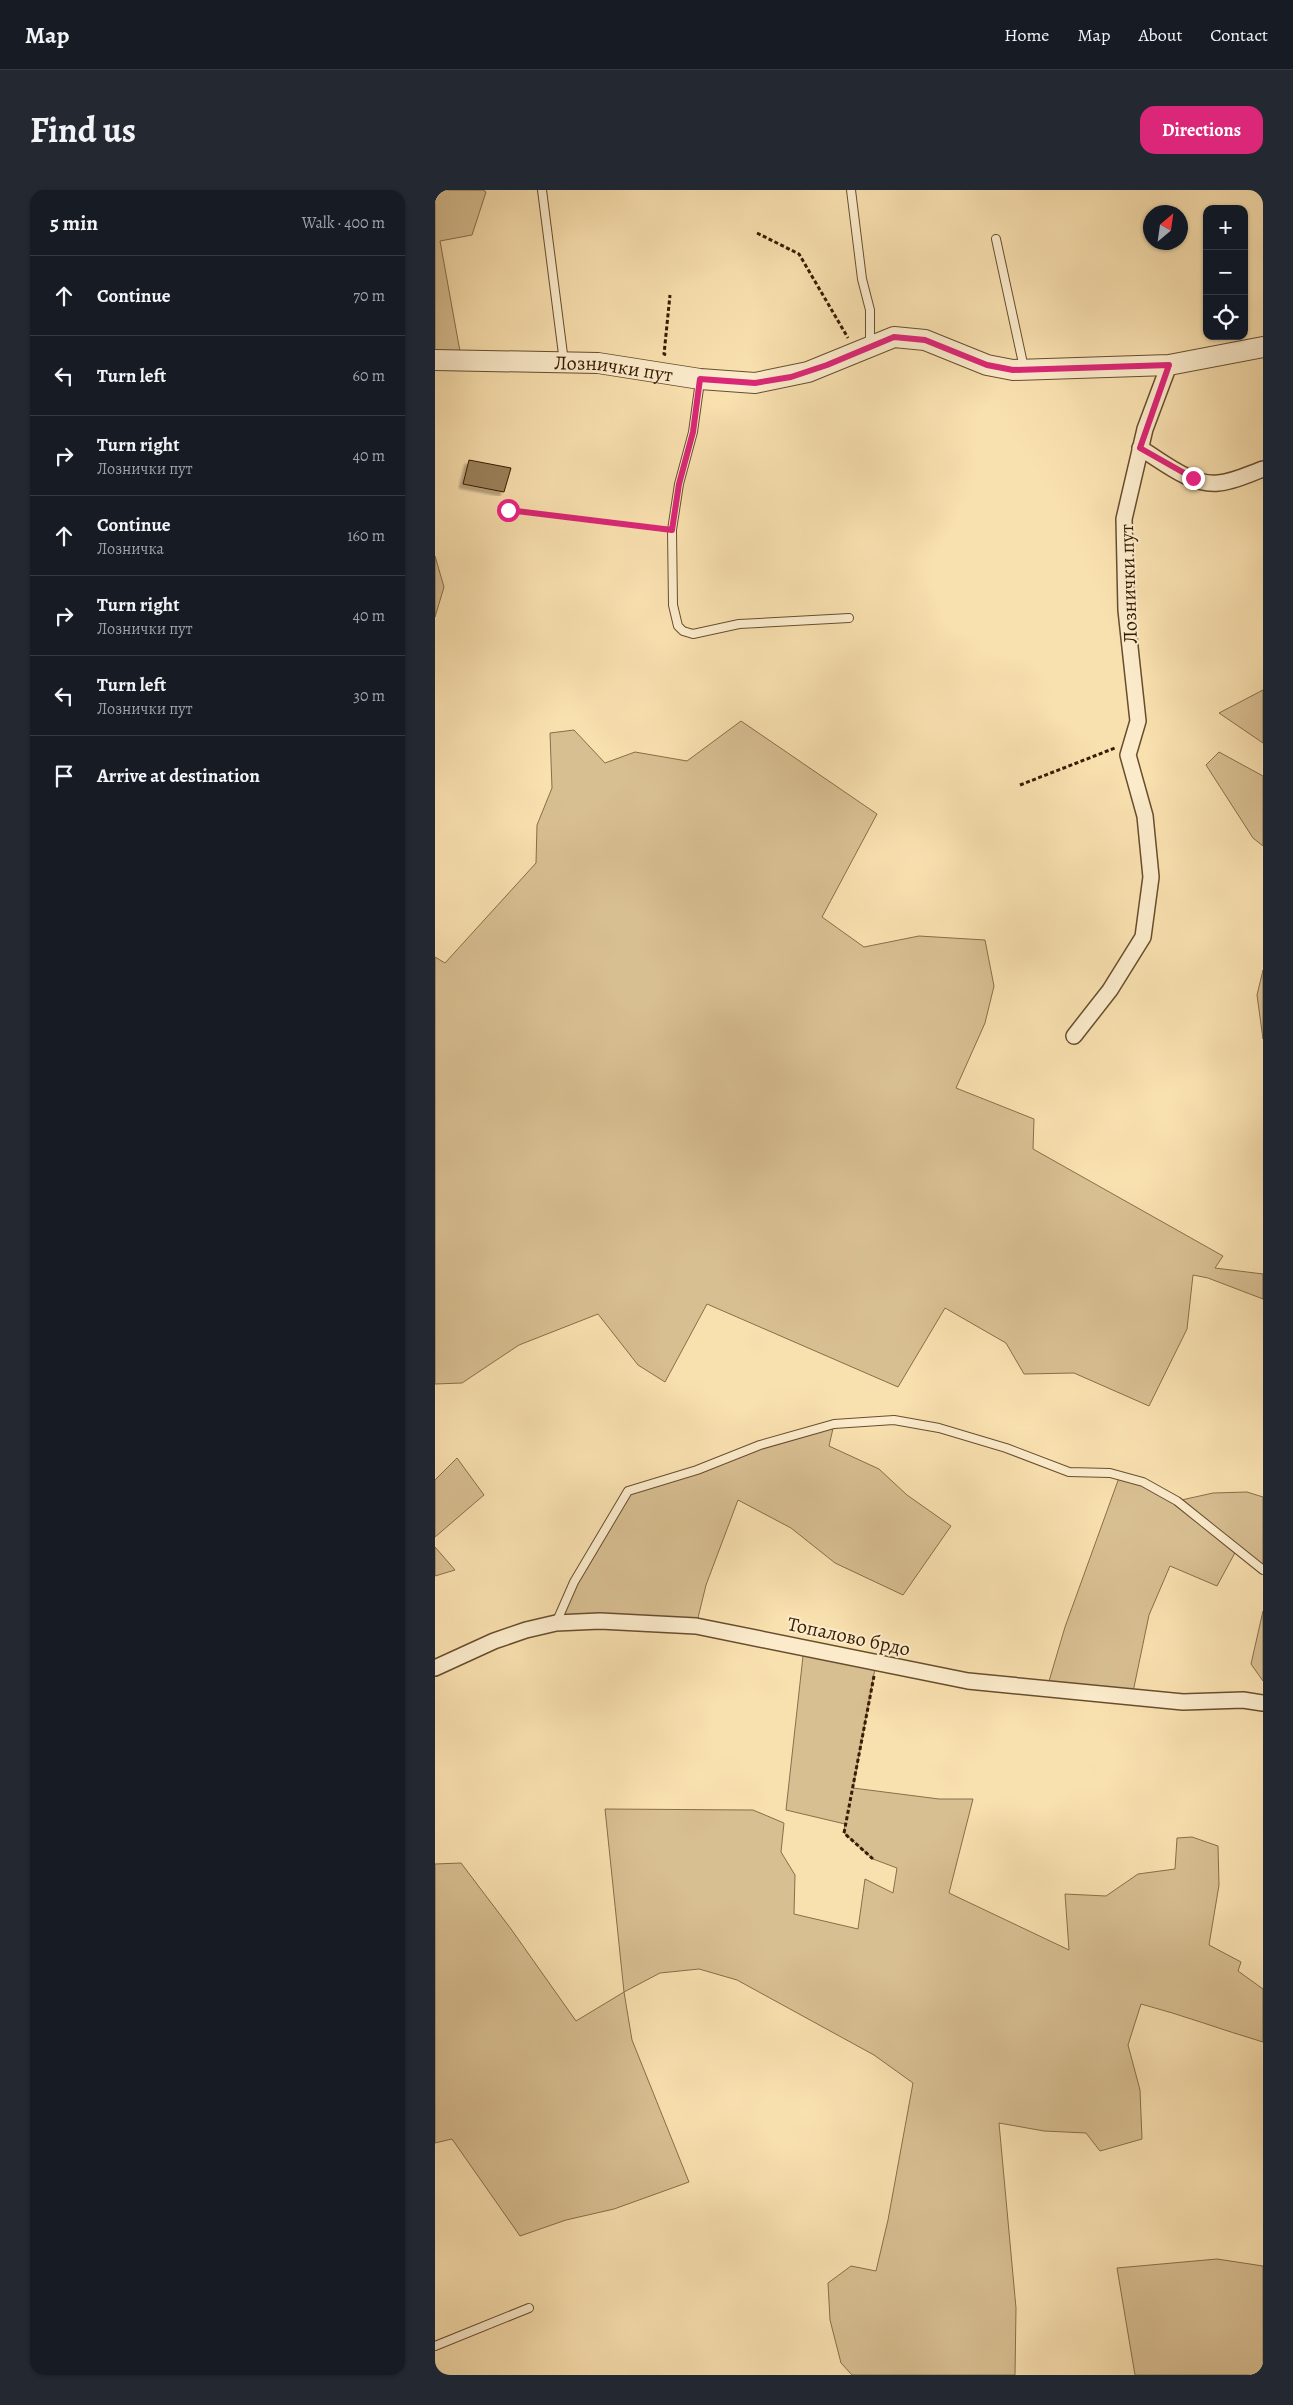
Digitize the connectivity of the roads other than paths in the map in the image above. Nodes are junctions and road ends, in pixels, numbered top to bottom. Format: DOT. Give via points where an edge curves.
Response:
graph roads {
  1 [pos="542,190"];
  2 [pos="851,190"];
  3 [pos="996,239"];
  4 [pos="1263,347"];
  5 [pos="863,349"];
  6 [pos="435,360"];
  7 [pos="564,362"];
  8 [pos="1169,365"];
  9 [pos="1024,370"];
  10 [pos="700,379"];
  11 [pos="1140,448"];
  12 [pos="1263,468"];
  13 [pos="849,618"];
  14 [pos="1074,1036"];
  15 [pos="1263,1570"];
  16 [pos="556,1623"];
  17 [pos="435,1668"];
  18 [pos="1263,1703"];
  19 [pos="529,2308"];
  20 [pos="435,2346"];
  1 -- 7 [label="lane"];
  2 -- 5 [label="lane" via="862,280 870,310"];
  3 -- 9 [label="lane"];
  4 -- 8 [label="street, Лознички пут"];
  5 -- 9 [label="street, Лознички пут" via="894,337 925,340 987,365"];
  5 -- 10 [label="street, Лознички пут" via="791,377 755,383"];
  6 -- 7 [label="street, Лознички пут"];
  7 -- 10 [label="street, Лознички пут" via="598,363"];
  8 -- 9 [label="street, Лознички пут"];
  8 -- 11 [label="street, Лознички пут"];
  10 -- 13 [label="lane" via="693,432 679,484 672,530 673,605 678,626 687,634 693,634 739,624"];
  11 -- 12 [label="street" via="1193,478 1216,484"];
  11 -- 14 [label="street, Лознички пут" via="1124,519 1126,610 1137,721 1128,755 1145,816 1151,877 1143,937 1110,990"];
  15 -- 16 [label="lane" via="1177,1501 1143,1482 1110,1473 1069,1472 1006,1448 939,1428 894,1420 834,1424 760,1445 697,1470 628,1491 573,1582"];
  16 -- 17 [label="street, Топалово брдо" via="494,1641"];
  16 -- 18 [label="street, Топалово брдо" via="600,1621 696,1626 968,1681 1183,1702 1243,1700"];
  19 -- 20 [label="lane"];
}
